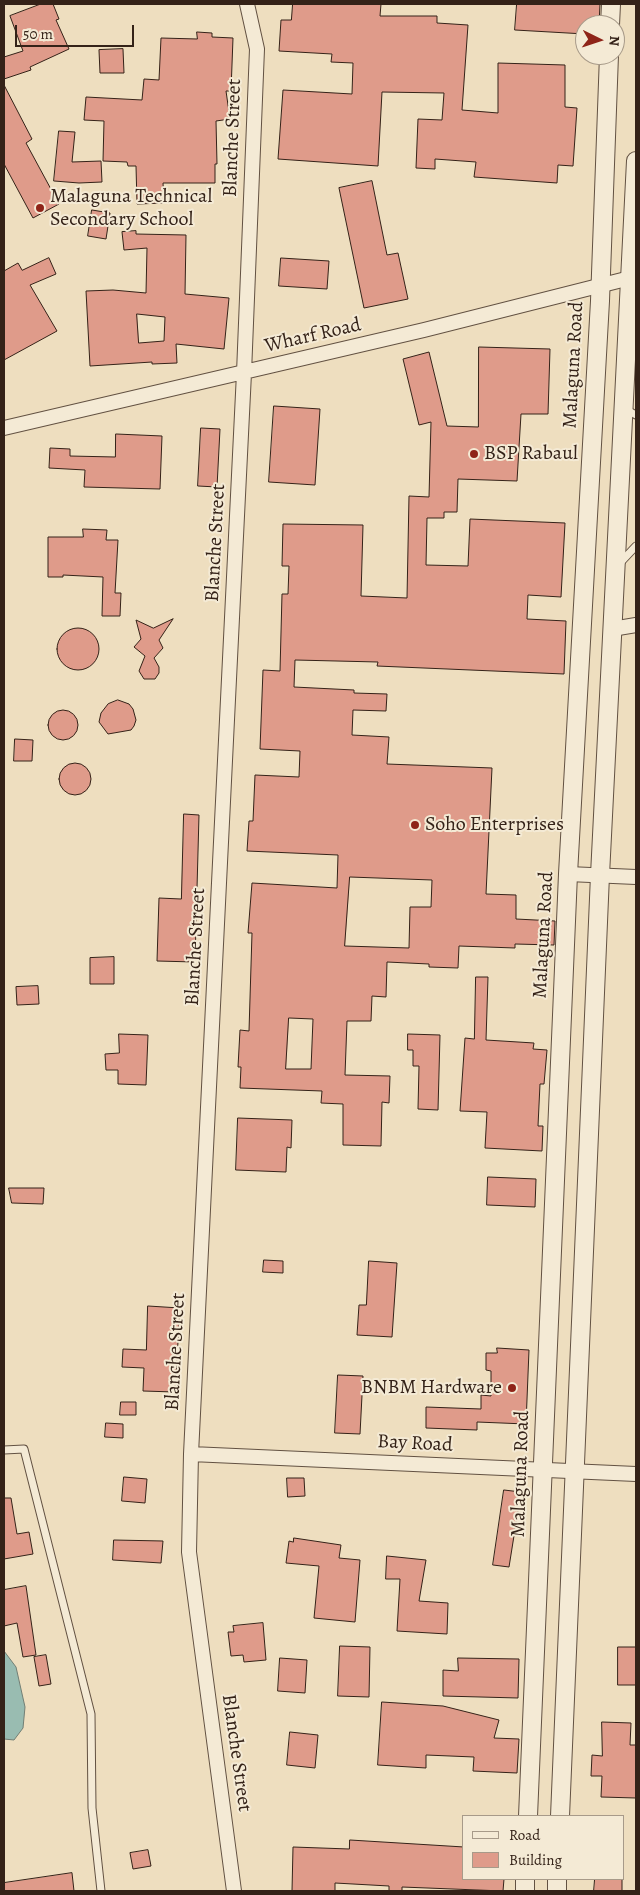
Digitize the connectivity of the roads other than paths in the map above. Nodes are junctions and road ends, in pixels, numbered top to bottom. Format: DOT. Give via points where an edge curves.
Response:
graph roads {
  1 [pos="247,4"];
  2 [pos="609,65"];
  3 [pos="636,161"];
  4 [pos="630,278"];
  5 [pos="599,286"];
  6 [pos="632,327"];
  7 [pos="244,373"];
  8 [pos="629,411"];
  9 [pos="4,428"];
  10 [pos="636,546"];
  11 [pos="614,569"];
  12 [pos="636,625"];
  13 [pos="612,629"];
  14 [pos="568,874"];
  15 [pos="600,875"];
  16 [pos="636,877"];
  17 [pos="4,1450"];
  18 [pos="191,1454"];
  19 [pos="543,1470"];
  20 [pos="576,1471"];
  21 [pos="636,1474"];
  22 [pos="528,1815"];
  23 [pos="560,1815"];
  24 [pos="101,1891"];
  25 [pos="234,1891"];
  1 -- 7 [label="street, Blanche Street" via="257,49"];
  2 -- 5 [label="street, Malaguna Road"];
  3 -- 4 [label="street"];
  4 -- 5 [label="street, Wharf Road"];
  4 -- 6 [label="street"];
  5 -- 7 [label="street, Wharf Road"];
  5 -- 14 [label="street, Malaguna Road"];
  6 -- 8 [label="street"];
  7 -- 9 [label="street, Wharf Road"];
  7 -- 18 [label="street, Blanche Street"];
  8 -- 11 [label="street"];
  10 -- 11 [label="lane"];
  11 -- 13 [label="street"];
  12 -- 13 [label="street"];
  13 -- 15 [label="street"];
  14 -- 15 [label="street"];
  14 -- 19 [label="street, Malaguna Road"];
  15 -- 16 [label="street"];
  15 -- 20 [label="street"];
  17 -- 24 [label="lane" via="24,1449 91,1714 92,1808"];
  18 -- 19 [label="street, Bay Road"];
  18 -- 25 [label="street, Blanche Street" via="189,1552"];
  19 -- 20 [label="street, Bay Road"];
  19 -- 22 [label="street, Malaguna Road"];
  20 -- 21 [label="street, Bay Road"];
  20 -- 23 [label="street"];
}
